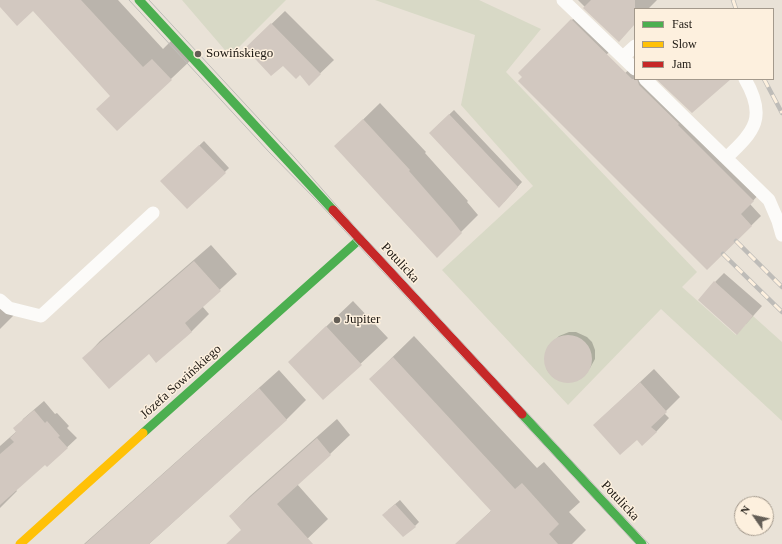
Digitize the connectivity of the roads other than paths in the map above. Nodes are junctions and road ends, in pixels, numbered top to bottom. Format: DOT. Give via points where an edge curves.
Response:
graph roads {
  1 [pos="139,0"];
  2 [pos="563,0"];
  3 [pos="634,47"];
  4 [pos="623,57"];
  5 [pos="634,68"];
  6 [pos="646,80"];
  7 [pos="746,80"];
  8 [pos="726,158"];
  9 [pos="153,213"];
  10 [pos="782,235"];
  11 [pos="360,239"];
  12 [pos="0,300"];
  13 [pos="20,544"];
  14 [pos="642,544"];
  1 -- 11 [label="street, Potulicka"];
  2 -- 4 [label="lane"];
  3 -- 4 [label="lane"];
  4 -- 5 [label="lane"];
  6 -- 8 [label="lane"];
  7 -- 8 [label="lane" via="758,111 752,129 743,143"];
  8 -- 10 [label="lane" via="769,200"];
  9 -- 12 [label="lane" via="41,316 9,308"];
  11 -- 13 [label="street, Józefa Sowińskiego"];
  11 -- 14 [label="street, Potulicka"];
}
